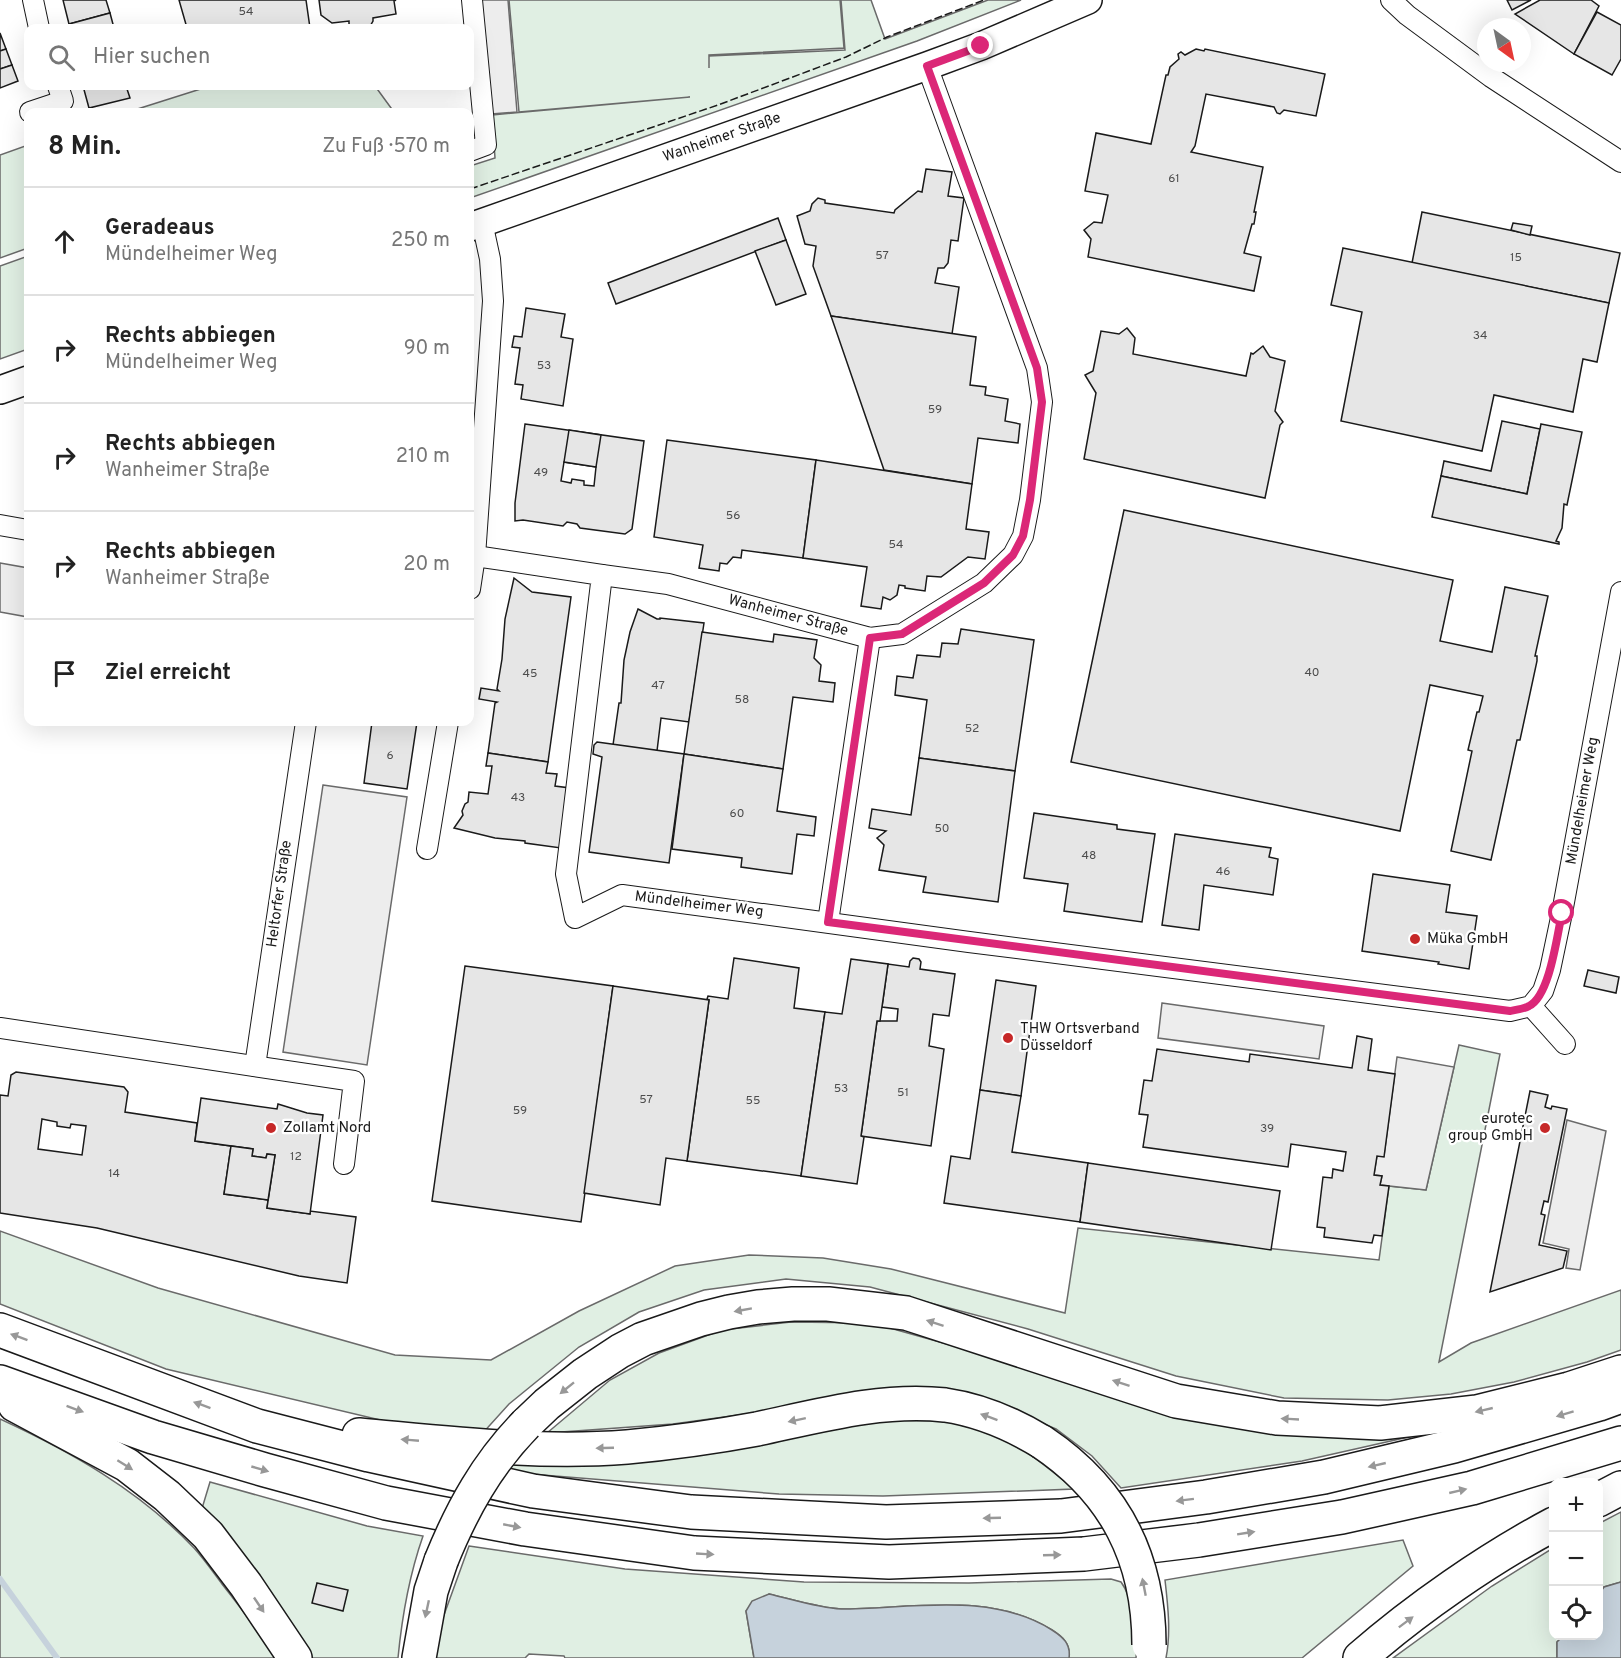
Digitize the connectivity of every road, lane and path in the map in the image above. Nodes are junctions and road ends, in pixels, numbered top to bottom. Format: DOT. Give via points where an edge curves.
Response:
graph roads {
  1 [pos="33,0"];
  2 [pos="472,0"];
  3 [pos="1088,0"];
  4 [pos="1391,0"];
  5 [pos="38,24"];
  6 [pos="927,66"];
  7 [pos="59,90"];
  8 [pos="43,108"];
  9 [pos="474,150"];
  10 [pos="1621,162"];
  11 [pos="476,224"];
  12 [pos="24,381"];
  13 [pos="0,390"];
  14 [pos="0,525"];
  15 [pos="24,529"];
  16 [pos="475,556"];
  17 [pos="474,563"];
  18 [pos="602,574"];
  19 [pos="1621,592"];
  20 [pos="870,638"];
  21 [pos="305,726"];
  22 [pos="447,726"];
  23 [pos="427,849"];
  24 [pos="828,922"];
  25 [pos="1531,1006"];
  26 [pos="0,1028"];
  27 [pos="1565,1044"];
  28 [pos="255,1066"];
  29 [pos="344,1164"];
  30 [pos="0,1330"];
  31 [pos="1621,1372"];
  32 [pos="0,1382"];
  33 [pos="1621,1396"];
  34 [pos="0,1398"];
  35 [pos="257,1426"];
  36 [pos="1621,1443"];
  37 [pos="1621,1488"];
  38 [pos="1603,1498"];
  39 [pos="1549,1527"];
  40 [pos="1148,1652"];
  41 [pos="295,1658"];
  42 [pos="419,1658"];
  43 [pos="1360,1658"];
  1 -- 5 [label="street"];
  2 -- 9 [label="street" via="486,145"];
  3 -- 6 [label="street, Wanheimer Straße"];
  4 -- 10 [label="street" via="1491,77"];
  6 -- 11 [label="street, Wanheimer Straße"];
  6 -- 20 [label="street, Wanheimer Straße" via="1037,368 1042,402 1030,500 1023,536 1013,555 984,583 902,634"];
  7 -- 8 [label="street" via="63,101"];
  11 -- 16 [label="street, Wanheimer Straße" via="490,259 493,301"];
  12 -- 13 [label="street"];
  14 -- 15 [label="street"];
  16 -- 17 [label="street, Wanheimer Straße"];
  16 -- 18 [label="street, Wanheimer Straße"];
  18 -- 20 [label="street, Wanheimer Straße" via="668,584"];
  18 -- 24 [label="street, Mündelheimer Weg" via="566,874 575,918 622,895"];
  19 -- 25 [label="street, Mündelheimer Weg" via="1552,958 1543,991"];
  20 -- 24 [label="street"];
  21 -- 28 [label="street, Heltorfer Straße"];
  22 -- 23 [label="street"];
  24 -- 25 [label="street, Mündelheimer Weg" via="1510,1011"];
  25 -- 27 [label="street"];
  26 -- 28 [label="street"];
  28 -- 29 [label="street" via="354,1081"];
  35 -- 30 [label="highway, one-way"];
  31 -- 42 [label="highway, one-way, bridge" via="1477,1412 1380,1423 1277,1418 1176,1401 906,1313 828,1304 729,1312 669,1329 620,1351 547,1404 507,1444 458,1519 431,1591"];
  32 -- 36 [label="highway, one-way" via="153,1437 386,1503 525,1529 694,1553 889,1562 1084,1554 1320,1521 1472,1488"];
  33 -- 35 [label="highway, one-way" via="1454,1446 1324,1477 1060,1516 886,1522 691,1512 533,1491"];
  34 -- 41 [label="highway, one-way" via="127,1465 167,1496 208,1535"];
  40 -- 35 [label="highway, one-way, bridge" via="1149,1618 1141,1575 1110,1506 1087,1478 1042,1442 1014,1426 980,1414 946,1406 879,1406 682,1441 583,1449 468,1445"];
  37 -- 38 [label="highway"];
  43 -- 39 [label="highway, one-way" via="1452,1587"];
}
